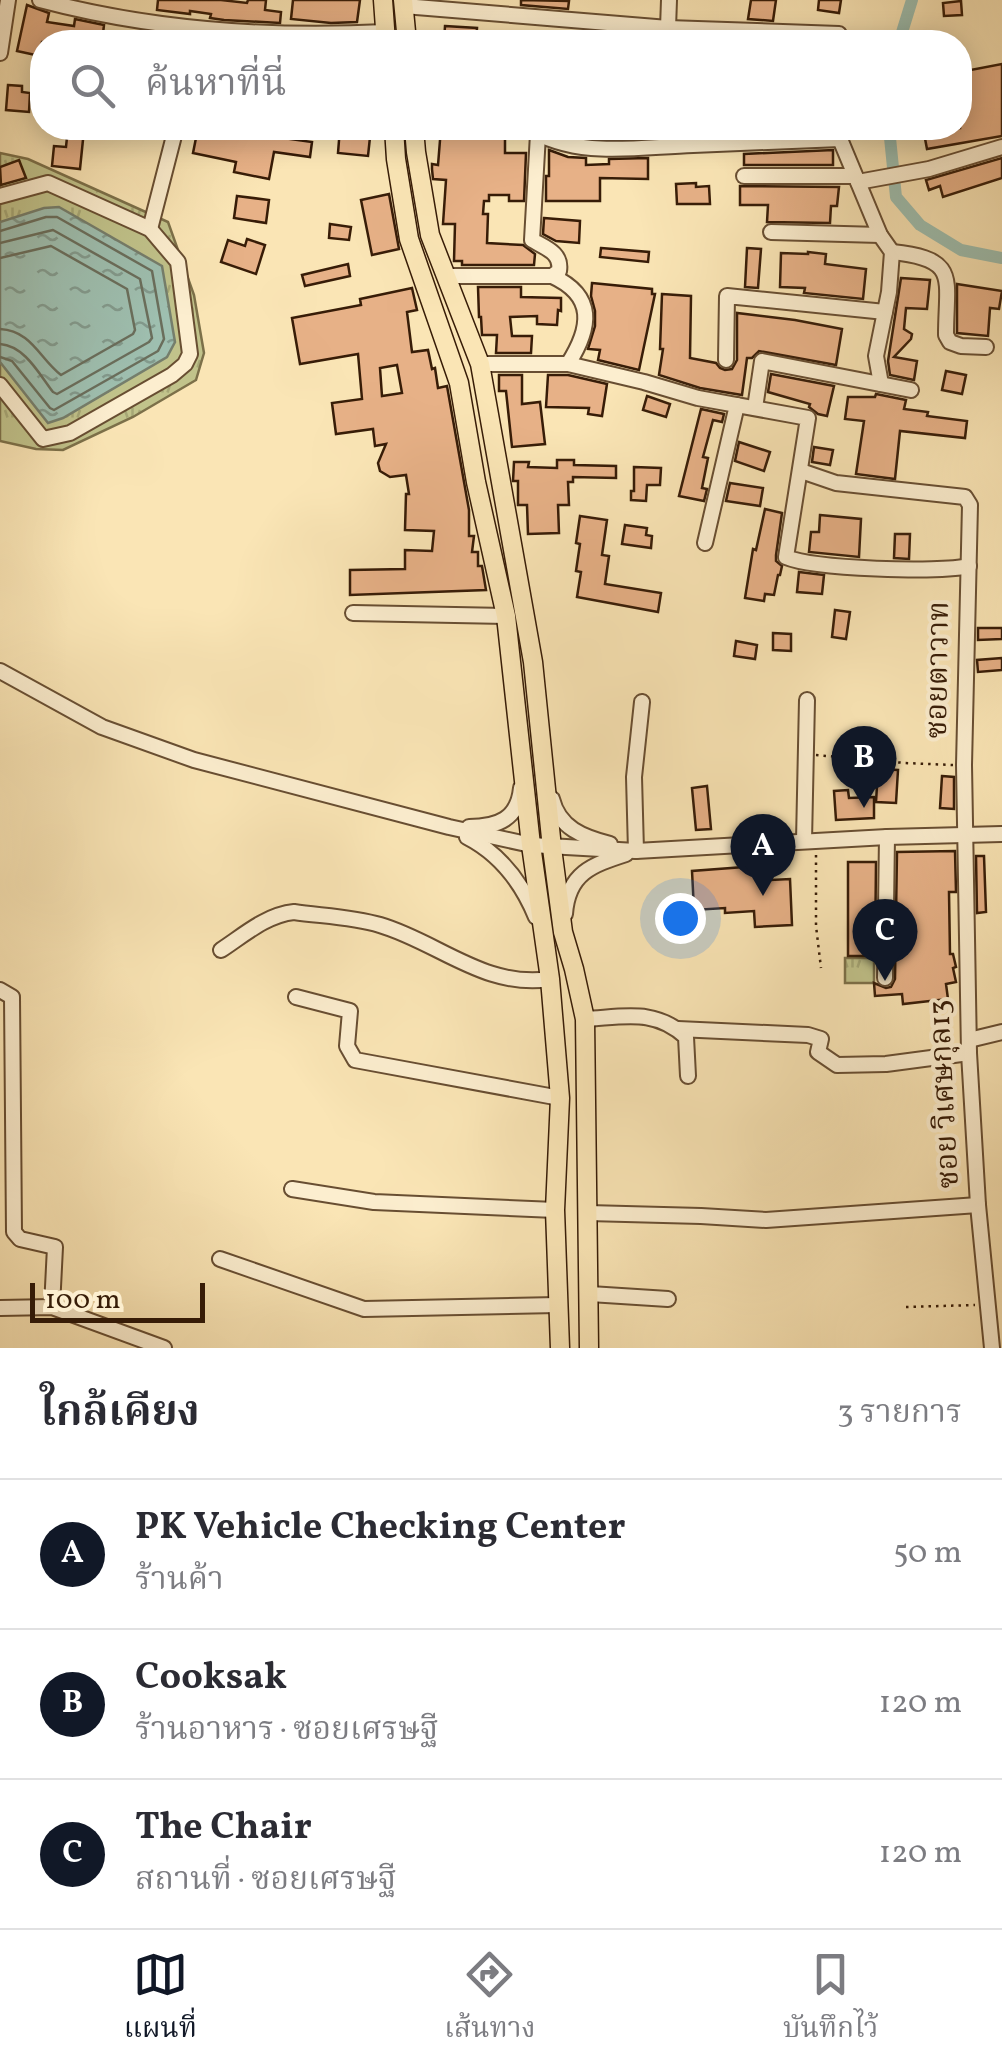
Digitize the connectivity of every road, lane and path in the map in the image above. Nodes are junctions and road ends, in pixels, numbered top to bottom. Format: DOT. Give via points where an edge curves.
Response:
graph roads {
  1 [pos="8,0"];
  2 [pos="40,0"];
  3 [pos="384,0"];
  4 [pos="669,0"];
  5 [pos="404,3"];
  6 [pos="668,28"];
  7 [pos="170,30"];
  8 [pos="386,30"];
  9 [pos="406,30"];
  10 [pos="725,30"];
  11 [pos="0,54"];
  12 [pos="173,140"];
  13 [pos="396,140"];
  14 [pos="415,140"];
  15 [pos="532,140"];
  16 [pos="554,140"];
  17 [pos="752,140"];
  18 [pos="842,140"];
  19 [pos="1002,148"];
  20 [pos="744,176"];
  21 [pos="856,179"];
  22 [pos="0,196"];
  23 [pos="150,229"];
  24 [pos="771,232"];
  25 [pos="880,235"];
  26 [pos="892,252"];
  27 [pos="445,276"];
  28 [pos="552,276"];
  29 [pos="885,312"];
  30 [pos="986,348"];
  31 [pos="726,360"];
  32 [pos="480,364"];
  33 [pos="568,364"];
  34 [pos="881,384"];
  35 [pos="0,385"];
  36 [pos="912,390"];
  37 [pos="737,405"];
  38 [pos="754,408"];
  39 [pos="801,471"];
  40 [pos="705,543"];
  41 [pos="969,566"];
  42 [pos="353,612"];
  43 [pos="506,616"];
  44 [pos="0,672"];
  45 [pos="807,700"];
  46 [pos="642,702"];
  47 [pos="542,754"];
  48 [pos="806,754"];
  49 [pos="964,765"];
  50 [pos="522,771"];
  51 [pos="448,827"];
  52 [pos="1002,834"];
  53 [pos="965,836"];
  54 [pos="887,838"];
  55 [pos="810,841"];
  56 [pos="530,845"];
  57 [pos="552,848"];
  58 [pos="636,851"];
  59 [pos="554,934"];
  60 [pos="221,950"];
  61 [pos="821,968"];
  62 [pos="885,978"];
  63 [pos="550,979"];
  64 [pos="0,990"];
  65 [pos="296,998"];
  66 [pos="585,1019"];
  67 [pos="678,1030"];
  68 [pos="1002,1032"];
  69 [pos="969,1046"];
  70 [pos="688,1076"];
  71 [pos="560,1098"];
  72 [pos="292,1190"];
  73 [pos="978,1205"];
  74 [pos="555,1210"];
  75 [pos="588,1213"];
  76 [pos="220,1260"];
  77 [pos="590,1294"];
  78 [pos="668,1299"];
  79 [pos="558,1305"];
  80 [pos="988,1305"];
  81 [pos="52,1307"];
  82 [pos="0,1308"];
  83 [pos="906,1308"];
  84 [pos="164,1348"];
  85 [pos="560,1348"];
  86 [pos="589,1348"];
  87 [pos="992,1348"];
  1 -- 11 [label="street"];
  2 -- 7 [label="street"];
  3 -- 8 [label="main road"];
  4 -- 6 [label="street"];
  5 -- 6 [label="street"];
  5 -- 9 [label="main road"];
  6 -- 10 [label="street"];
  12 -- 23 [label="street"];
  13 -- 43 [label="main road" via="409,239 458,383"];
  14 -- 27 [label="main road" via="430,235"];
  15 -- 28 [label="street" via="532,240 555,253 559,271"];
  16 -- 17 [label="street" via="618,150"];
  18 -- 21 [label="street"];
  19 -- 21 [label="street" via="929,169"];
  20 -- 21 [label="street"];
  21 -- 25 [label="street"];
  22 -- 23 [label="street" via="48,184"];
  23 -- 35 [label="street" via="178,262 190,354 184,364 70,432 43,439"];
  24 -- 25 [label="street"];
  25 -- 26 [label="street"];
  26 -- 29 [label="street"];
  26 -- 30 [label="street" via="941,265 946,335 961,346"];
  27 -- 28 [label="street"];
  27 -- 32 [label="main road"];
  28 -- 33 [label="street" via="572,285 583,303 586,322"];
  29 -- 31 [label="street" via="727,296"];
  29 -- 34 [label="street" via="876,356"];
  32 -- 33 [label="street"];
  32 -- 47 [label="main road" via="534,662"];
  33 -- 37 [label="street"];
  34 -- 36 [label="street"];
  34 -- 38 [label="street" via="762,361"];
  37 -- 38 [label="street"];
  37 -- 40 [label="street"];
  38 -- 39 [label="street" via="808,418"];
  39 -- 41 [label="street, ซอยตาวาท" via="836,482 965,497"];
  39 -- 41 [label="street" via="786,557 884,568"];
  41 -- 49 [label="street, ซอยตาวาท"];
  42 -- 43 [label="street"];
  43 -- 50 [label="main road"];
  44 -- 51 [label="street" via="102,727 194,760"];
  45 -- 48 [label="street"];
  46 -- 58 [label="street"];
  47 -- 57 [label="main road"];
  47 -- 58 [label="street" via="563,822 592,840"];
  48 -- 49 [label="path"];
  48 -- 55 [label="street"];
  49 -- 53 [label="street, ซอยตาวาท"];
  50 -- 51 [label="street" via="518,806 510,816 478,827"];
  50 -- 56 [label="main road"];
  51 -- 56 [label="street"];
  51 -- 59 [label="street" via="480,844 514,876"];
  52 -- 53 [label="street"];
  53 -- 54 [label="street"];
  53 -- 69 [label="street, ซอย วิเศษกุล13"];
  54 -- 55 [label="street"];
  54 -- 62 [label="street"];
  55 -- 58 [label="street"];
  55 -- 61 [label="path"];
  56 -- 57 [label="street"];
  56 -- 59 [label="main road"];
  57 -- 58 [label="street"];
  57 -- 59 [label="main road"];
  58 -- 59 [label="street" via="580,876"];
  59 -- 63 [label="main road"];
  59 -- 66 [label="main road" via="574,969"];
  60 -- 63 [label="street" via="268,918 294,912 378,924 487,974"];
  63 -- 71 [label="main road"];
  64 -- 81 [label="street" via="12,997 14,1232 55,1247"];
  65 -- 71 [label="street" via="350,1011 347,1046 355,1060"];
  66 -- 67 [label="street" via="653,1016"];
  66 -- 75 [label="main road"];
  67 -- 69 [label="street" via="808,1035 821,1039 818,1052 838,1065 886,1064"];
  67 -- 70 [label="street" via="686,1037"];
  68 -- 69 [label="street"];
  69 -- 73 [label="street, ซอย วิเศษกุล13"];
  71 -- 74 [label="main road"];
  72 -- 74 [label="street" via="374,1202"];
  73 -- 75 [label="street" via="766,1220"];
  73 -- 80 [label="street, ซอย วิเศษกุล13"];
  74 -- 79 [label="main road"];
  75 -- 77 [label="main road"];
  76 -- 79 [label="street" via="364,1309"];
  77 -- 78 [label="street"];
  77 -- 86 [label="main road"];
  79 -- 85 [label="main road"];
  80 -- 83 [label="path"];
  80 -- 87 [label="street, ซอย วิเศษกุล13"];
  81 -- 82 [label="street"];
  81 -- 84 [label="street"];
}
